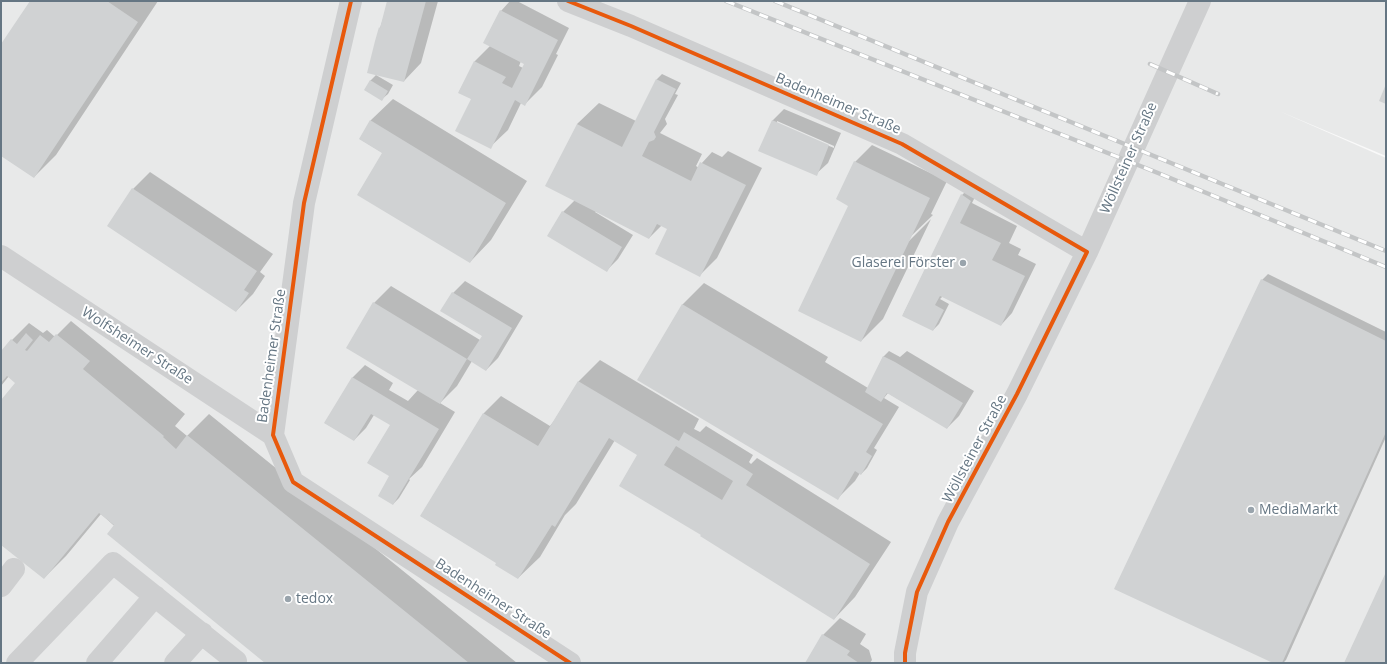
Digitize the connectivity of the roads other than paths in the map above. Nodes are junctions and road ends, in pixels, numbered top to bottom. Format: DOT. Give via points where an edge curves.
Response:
graph roads {
  1 [pos="351,1"];
  2 [pos="568,1"];
  3 [pos="1200,1"];
  4 [pos="1087,252"];
  5 [pos="1,256"];
  6 [pos="273,435"];
  7 [pos="155,596"];
  8 [pos="202,633"];
  9 [pos="17,663"];
  10 [pos="97,663"];
  11 [pos="175,663"];
  12 [pos="234,663"];
  13 [pos="570,663"];
  14 [pos="905,663"];
  1 -- 6 [label="street, Badenheimer Straße" via="304,203"];
  2 -- 4 [label="street, Badenheimer Straße" via="902,144"];
  3 -- 4 [label="street, Wöllsteiner Straße"];
  4 -- 14 [label="street, Wöllsteiner Straße" via="1017,394 948,522 917,592"];
  5 -- 6 [label="street, Wolfsheimer Straße"];
  6 -- 13 [label="street, Badenheimer Straße" via="293,482"];
  7 -- 8 [label="street"];
  7 -- 9 [label="street" via="113,563"];
  7 -- 10 [label="street"];
  8 -- 11 [label="street"];
  8 -- 12 [label="street" via="236,661"];
}
